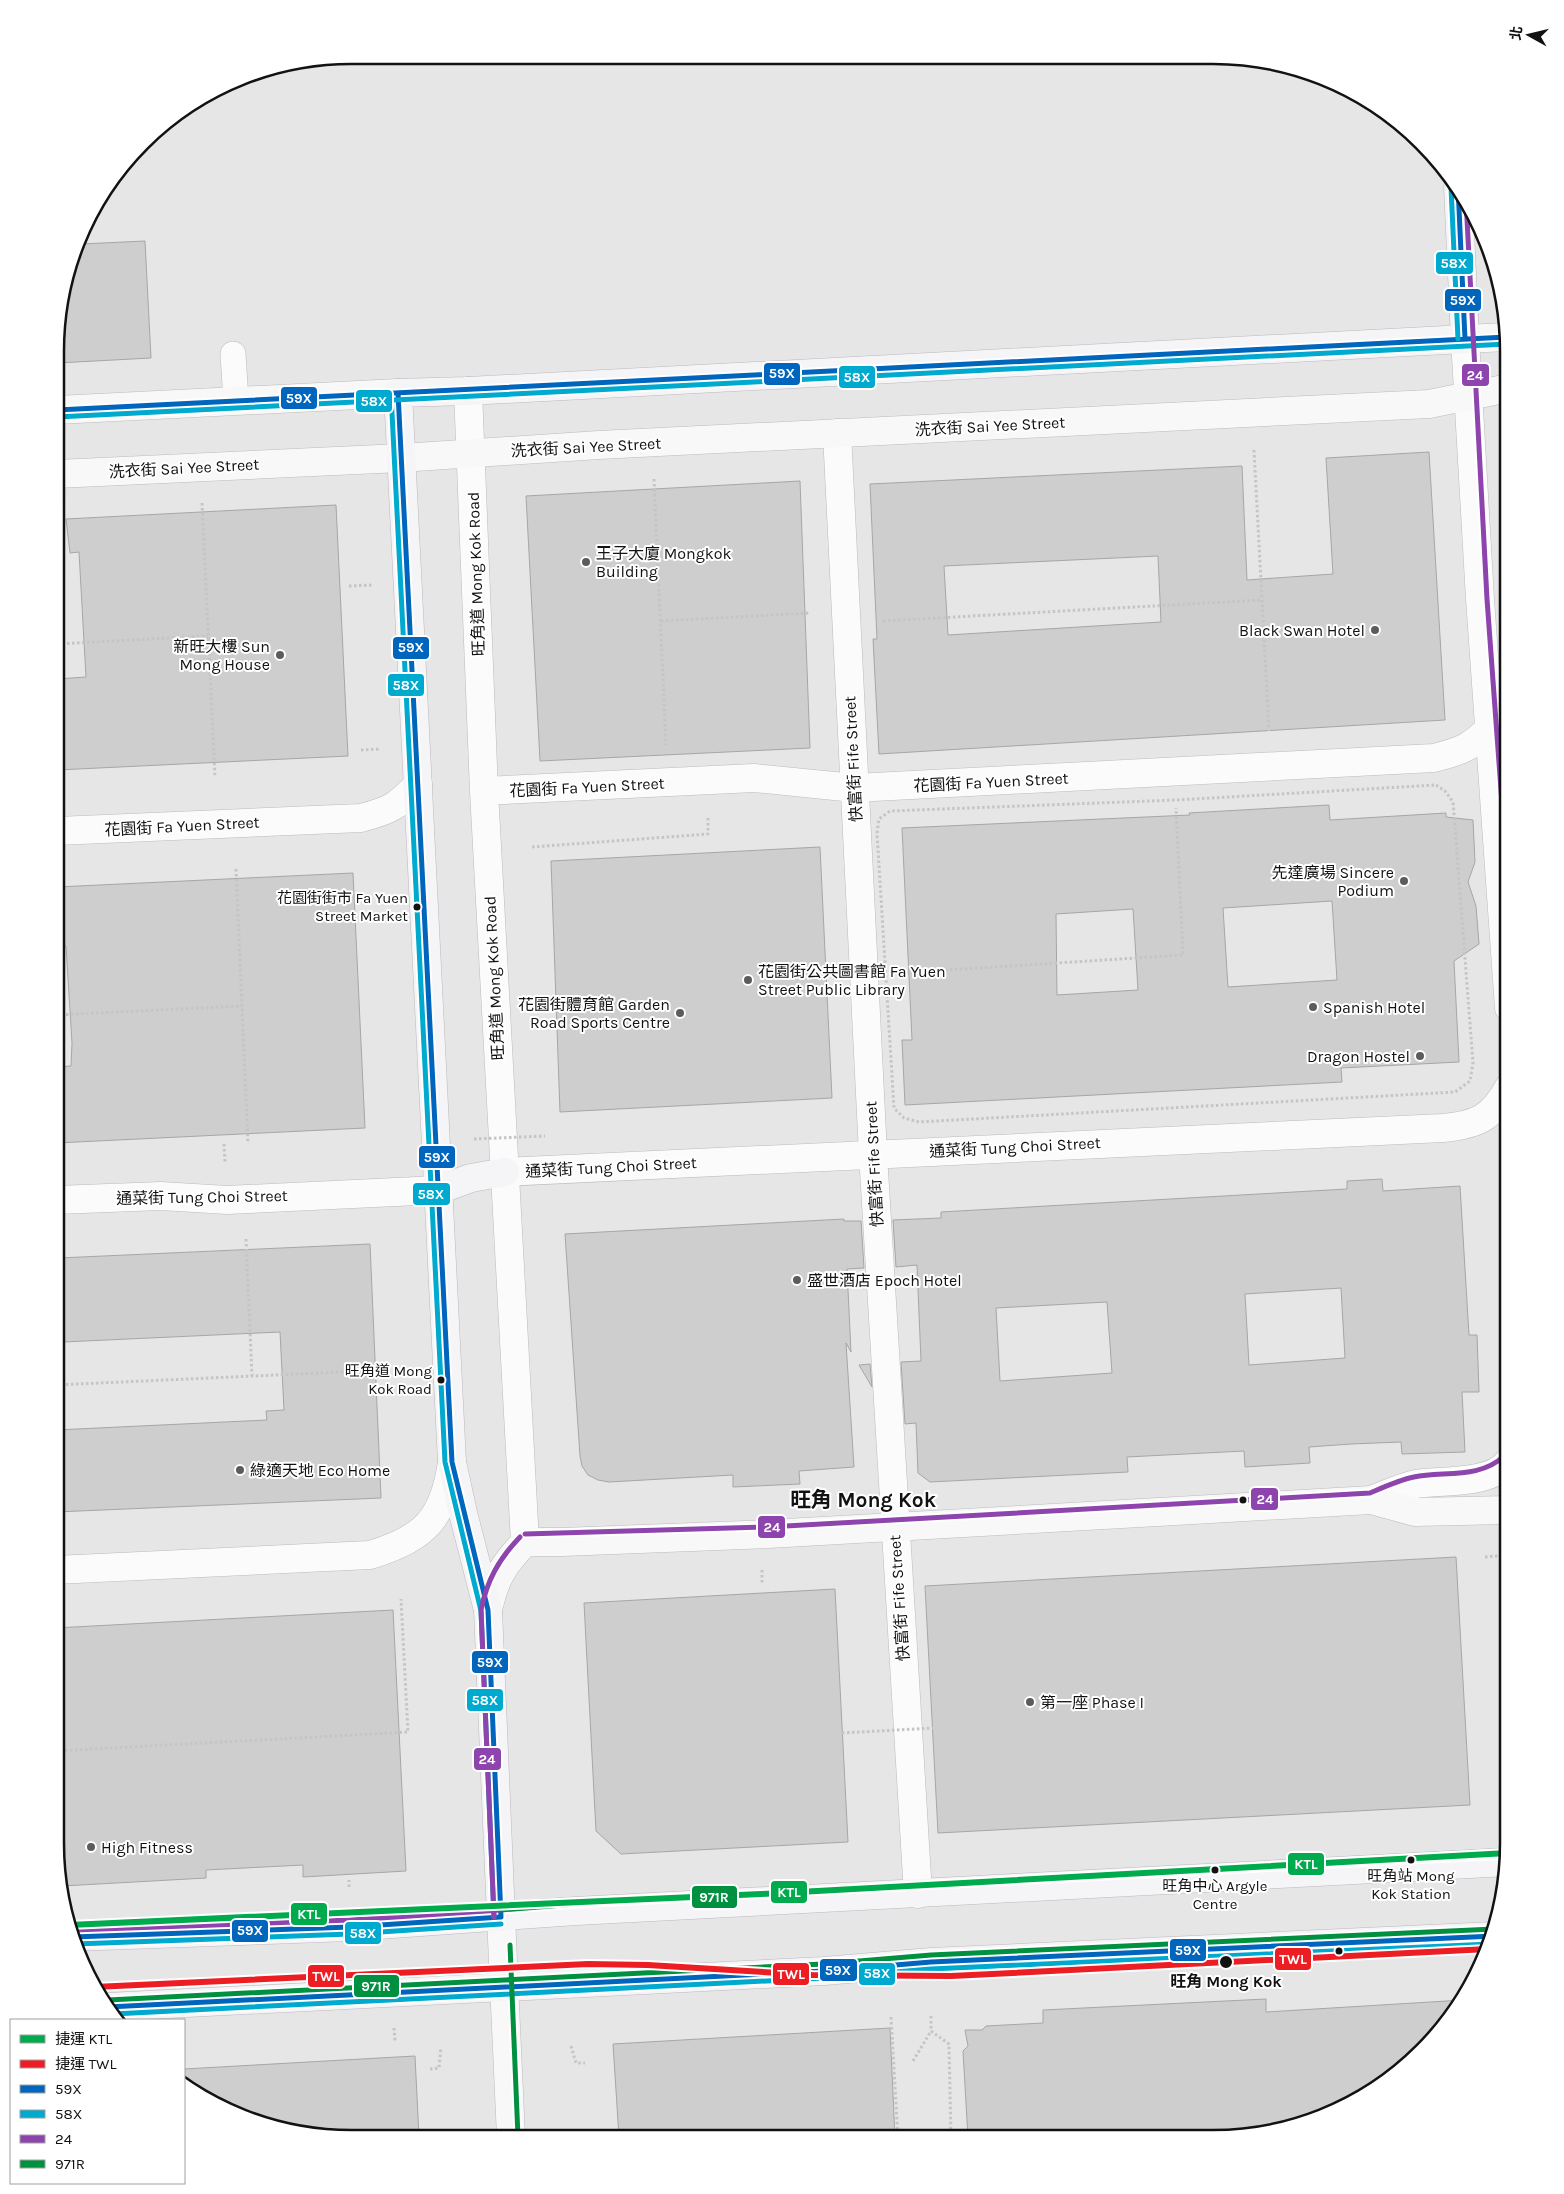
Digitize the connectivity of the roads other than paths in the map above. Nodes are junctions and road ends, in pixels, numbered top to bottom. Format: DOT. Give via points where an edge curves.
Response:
graph roads {
  1 [pos="1459,202"];
  2 [pos="1500,337"];
  3 [pos="1465,339"];
  4 [pos="233,354"];
  5 [pos="1500,390"];
  6 [pos="468,391"];
  7 [pos="398,393"];
  8 [pos="1468,397"];
  9 [pos="236,401"];
  10 [pos="64,410"];
  11 [pos="837,433"];
  12 [pos="470,454"];
  13 [pos="400,458"];
  14 [pos="64,474"];
  15 [pos="1489,728"];
  16 [pos="418,786"];
  17 [pos="854,788"];
  18 [pos="484,792"];
  19 [pos="64,832"];
  20 [pos="1500,882"];
  21 [pos="1500,1103"];
  22 [pos="873,1154"];
  23 [pos="505,1172"];
  24 [pos="438,1190"];
  25 [pos="64,1200"];
  26 [pos="452,1462"];
  27 [pos="1500,1468"];
  28 [pos="1372,1500"];
  29 [pos="1500,1510"];
  30 [pos="895,1527"];
  31 [pos="526,1542"];
  32 [pos="64,1570"];
  33 [pos="488,1610"];
  34 [pos="1500,1862"];
  35 [pos="918,1894"];
  36 [pos="501,1917"];
  37 [pos="1484,1936"];
  38 [pos="80,1937"];
  39 [pos="505,1987"];
  40 [pos="115,2007"];
  41 [pos="511,2130"];
  1 -- 3 [label="main road"];
  2 -- 3 [label="main road"];
  3 -- 6 [label="main road"];
  3 -- 8 [label="street"];
  4 -- 9 [label="lane"];
  5 -- 8 [label="main road, 洗衣街 Sai Yee Street"];
  6 -- 7 [label="main road"];
  6 -- 12 [label="street, 旺角道 Mong Kok Road"];
  7 -- 9 [label="main road"];
  7 -- 13 [label="main road"];
  8 -- 11 [label="main road, 洗衣街 Sai Yee Street" via="1374,408"];
  8 -- 15 [label="street"];
  9 -- 10 [label="main road"];
  11 -- 12 [label="main road, 洗衣街 Sai Yee Street"];
  11 -- 17 [label="street, 快富街 Fife Street"];
  12 -- 13 [label="main road"];
  12 -- 18 [label="street, 旺角道 Mong Kok Road"];
  13 -- 14 [label="main road, 洗衣街 Sai Yee Street"];
  13 -- 16 [label="main road"];
  15 -- 17 [label="street, 花園街 Fa Yuen Street" via="1474,744 1434,758"];
  15 -- 20 [label="street"];
  16 -- 19 [label="street, 花園街 Fa Yuen Street" via="397,805 361,818"];
  16 -- 24 [label="main road"];
  17 -- 18 [label="street, 花園街 Fa Yuen Street" via="754,778"];
  17 -- 22 [label="street, 快富街 Fife Street"];
  18 -- 23 [label="street, 旺角道 Mong Kok Road"];
  21 -- 22 [label="street, 通菜街 Tung Choi Street" via="1466,1126"];
  22 -- 23 [label="street, 通菜街 Tung Choi Street"];
  22 -- 30 [label="street, 快富街 Fife Street"];
  23 -- 24 [label="main road" via="471,1178"];
  23 -- 31 [label="street, 旺角道 Mong Kok Road"];
  24 -- 25 [label="street, 通菜街 Tung Choi Street" via="226,1200 161,1196"];
  24 -- 26 [label="main road"];
  26 -- 32 [label="street" via="448,1489 437,1514 419,1534 396,1548 370,1555"];
  26 -- 33 [label="main road"];
  27 -- 28 [label="street" via="1479,1478 1414,1484"];
  28 -- 29 [label="main road" via="1415,1512"];
  28 -- 30 [label="main road"];
  30 -- 31 [label="main road"];
  30 -- 35 [label="street, 快富街 Fife Street"];
  31 -- 33 [label="main road" via="506,1562 493,1588"];
  33 -- 36 [label="main road"];
  34 -- 35 [label="main road"];
  35 -- 36 [label="main road"];
  36 -- 38 [label="main road" via="350,1927"];
  36 -- 39 [label="main road"];
  37 -- 39 [label="main road" via="941,1961 824,1971"];
  39 -- 40 [label="main road"];
  39 -- 41 [label="main road"];
}
